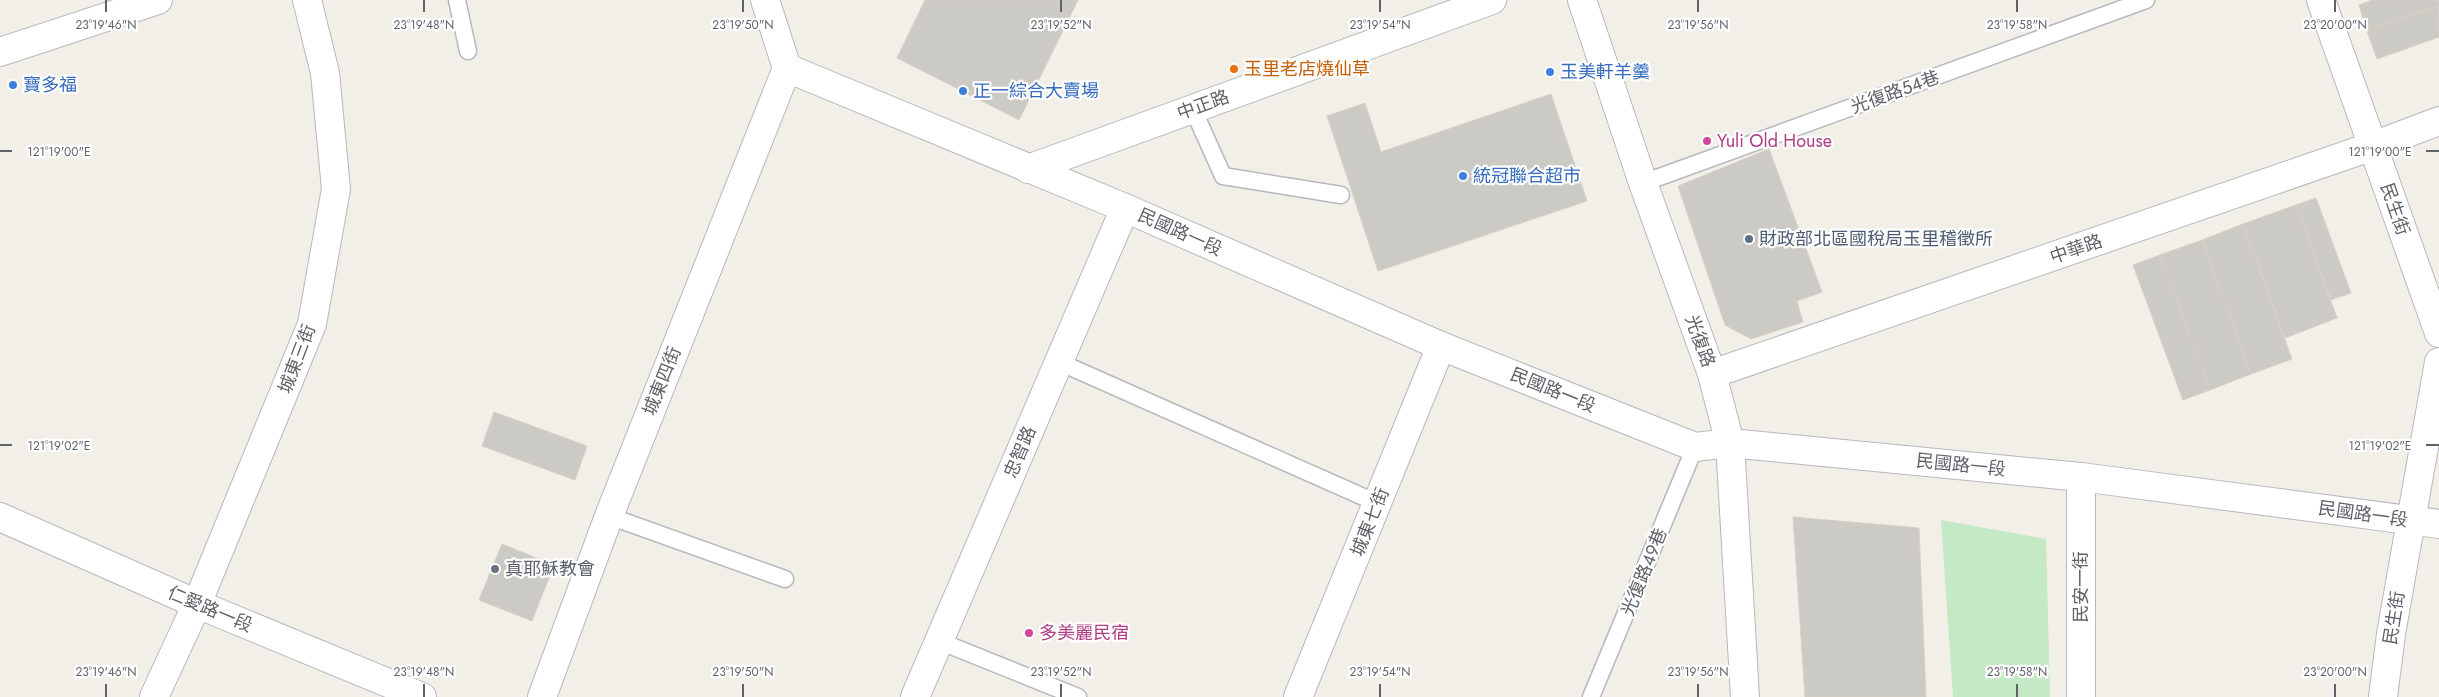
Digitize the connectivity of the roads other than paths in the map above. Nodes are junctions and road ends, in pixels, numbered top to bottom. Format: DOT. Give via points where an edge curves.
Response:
graph roads {
  1 [pos="158,0"];
  2 [pos="306,0"];
  3 [pos="457,0"];
  4 [pos="765,0"];
  5 [pos="1492,0"];
  6 [pos="1582,0"];
  7 [pos="2146,0"];
  8 [pos="2321,0"];
  9 [pos="468,51"];
  10 [pos="0,52"];
  11 [pos="787,68"];
  12 [pos="1192,109"];
  13 [pos="2439,121"];
  14 [pos="2373,146"];
  15 [pos="1028,169"];
  16 [pos="1643,183"];
  17 [pos="1341,195"];
  18 [pos="1125,208"];
  19 [pos="2439,333"];
  20 [pos="1441,346"];
  21 [pos="1059,362"];
  22 [pos="2439,362"];
  23 [pos="1712,374"];
  24 [pos="1730,443"];
  25 [pos="1695,447"];
  26 [pos="2081,477"];
  27 [pos="1377,503"];
  28 [pos="609,516"];
  29 [pos="0,517"];
  30 [pos="2411,520"];
  31 [pos="2439,524"];
  32 [pos="786,579"];
  33 [pos="197,604"];
  34 [pos="939,640"];
  35 [pos="154,697"];
  36 [pos="422,697"];
  37 [pos="542,697"];
  38 [pos="915,697"];
  39 [pos="1078,697"];
  40 [pos="1298,697"];
  41 [pos="1591,697"];
  42 [pos="1746,697"];
  43 [pos="2082,697"];
  44 [pos="2383,697"];
  1 -- 10 [label="street"];
  2 -- 33 [label="street, 城東三街" via="324,73 336,189 312,324"];
  3 -- 9 [label="lane"];
  4 -- 11 [label="street"];
  5 -- 12 [label="street, 中正路"];
  6 -- 16 [label="street, 光復路"];
  7 -- 16 [label="lane, 光復路54巷"];
  8 -- 14 [label="street, 民生街"];
  11 -- 15 [label="street, 民國路一段"];
  11 -- 28 [label="street, 城東四街"];
  12 -- 15 [label="street, 中正路"];
  12 -- 17 [label="lane" via="1223,176"];
  13 -- 14 [label="street, 中華路"];
  14 -- 19 [label="street, 民生街"];
  14 -- 23 [label="street, 中華路"];
  15 -- 18 [label="street, 民國路一段"];
  16 -- 23 [label="street, 光復路"];
  18 -- 20 [label="street, 民國路一段"];
  18 -- 21 [label="street, 忠智路"];
  20 -- 25 [label="street, 民國路一段"];
  20 -- 27 [label="street, 城東七街"];
  21 -- 27 [label="lane"];
  21 -- 34 [label="street, 忠智路"];
  22 -- 30 [label="street, 民生街"];
  23 -- 24 [label="street, 光復路"];
  24 -- 25 [label="street, 民國路一段"];
  24 -- 26 [label="street, 民國路一段"];
  24 -- 42 [label="street, 光復路"];
  25 -- 41 [label="lane, 光復路49巷"];
  26 -- 30 [label="street, 民國路一段"];
  26 -- 43 [label="street, 民安一街"];
  27 -- 40 [label="street, 城東七街"];
  28 -- 32 [label="lane"];
  28 -- 37 [label="street, 城東四街"];
  29 -- 33 [label="street, 仁愛路一段"];
  30 -- 31 [label="street, 民國路一段"];
  30 -- 44 [label="street, 民生街"];
  33 -- 35 [label="street, 城東三街"];
  33 -- 36 [label="street, 仁愛路一段"];
  34 -- 38 [label="street, 忠智路"];
  34 -- 39 [label="lane"];
}
